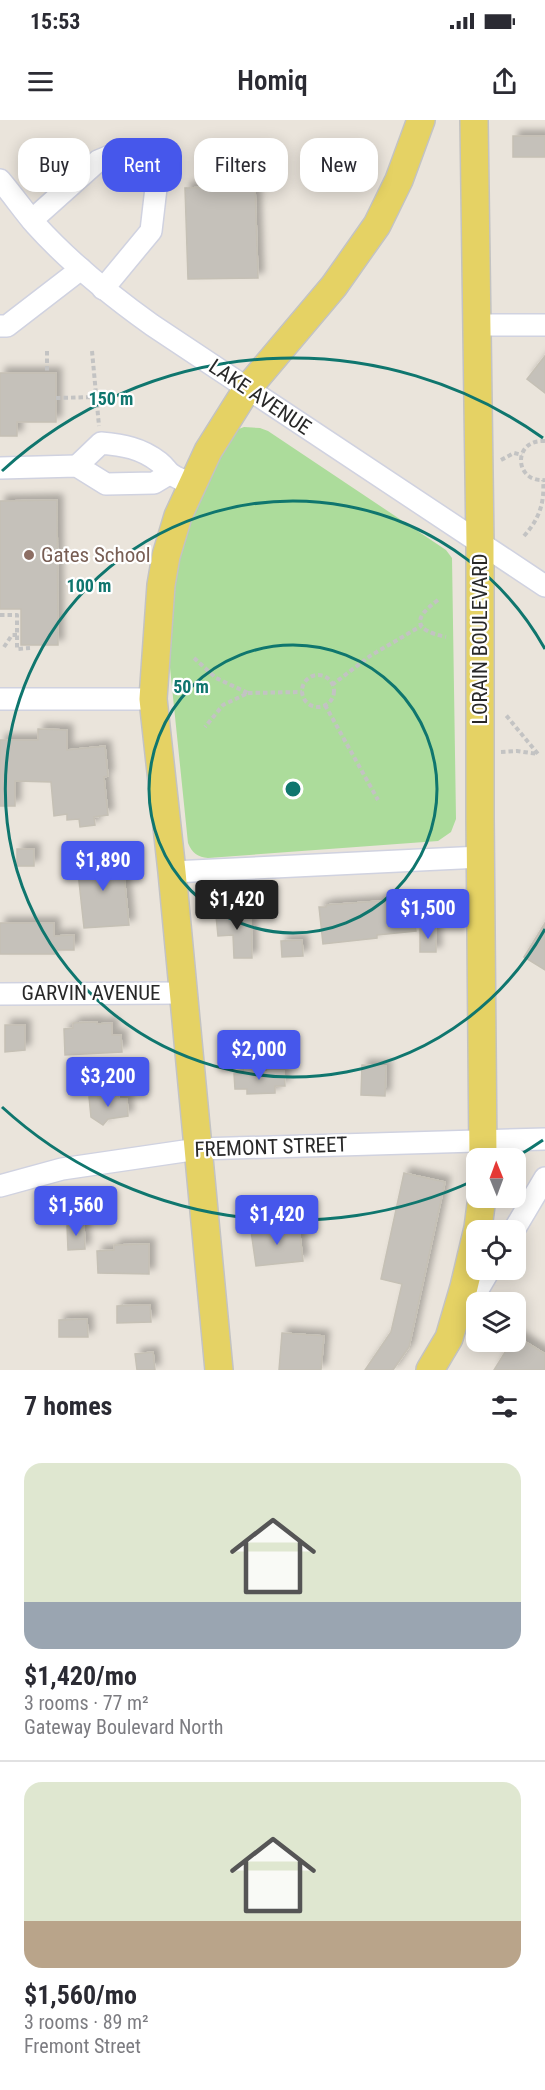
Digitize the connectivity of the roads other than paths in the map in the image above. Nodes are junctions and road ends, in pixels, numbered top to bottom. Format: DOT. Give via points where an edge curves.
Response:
graph roads {
  1 [pos="421,120"];
  2 [pos="474,120"];
  3 [pos="0,180"];
  4 [pos="32,220"];
  5 [pos="81,269"];
  6 [pos="103,288"];
  7 [pos="477,325"];
  8 [pos="545,325"];
  9 [pos="0,326"];
  10 [pos="247,388"];
  11 [pos="77,466"];
  12 [pos="0,468"];
  13 [pos="180,479"];
  14 [pos="480,544"];
  15 [pos="545,586"];
  16 [pos="0,699"];
  17 [pos="153,699"];
  18 [pos="481,857"];
  19 [pos="172,872"];
  20 [pos="182,993"];
  21 [pos="0,994"];
  22 [pos="545,1139"];
  23 [pos="483,1148"];
  24 [pos="494,1148"];
  25 [pos="198,1149"];
  26 [pos="466,1150"];
  27 [pos="545,1178"];
  28 [pos="0,1186"];
  29 [pos="480,1208"];
  30 [pos="520,1220"];
  31 [pos="483,1280"];
  32 [pos="449,1338"];
  33 [pos="219,1370"];
  34 [pos="430,1370"];
  1 -- 10 [label="main road" via="378,225 334,286"];
  2 -- 7 [label="main road, LORAIN BOULEVARD"];
  3 -- 4 [label="street, LAKE AVENUE"];
  4 -- 5 [label="street, LAKE AVENUE"];
  4 -- 6 [label="street" via="98,160 117,153 132,154 155,175 150,231"];
  5 -- 6 [label="street, LAKE AVENUE"];
  5 -- 9 [label="street" via="7,326"];
  6 -- 10 [label="street, LAKE AVENUE"];
  7 -- 8 [label="street"];
  7 -- 14 [label="main road, LORAIN BOULEVARD"];
  10 -- 13 [label="main road" via="207,451"];
  10 -- 14 [label="street, LAKE AVENUE"];
  11 -- 12 [label="street"];
  11 -- 13 [label="street" via="106,484"];
  11 -- 13 [label="street" via="101,443 131,446"];
  13 -- 17 [label="main road" via="178,516 161,585"];
  14 -- 15 [label="street, LAKE AVENUE"];
  14 -- 18 [label="main road, LORAIN BOULEVARD"];
  16 -- 17 [label="street"];
  17 -- 19 [label="main road"];
  18 -- 19 [label="street"];
  18 -- 23 [label="main road, LORAIN BOULEVARD"];
  19 -- 20 [label="main road"];
  20 -- 21 [label="street, GARVIN AVENUE"];
  20 -- 25 [label="main road"];
  22 -- 24 [label="street, FREMONT STREET"];
  25 -- 26 [label="street, FREMONT STREET"];
  25 -- 28 [label="street, FREMONT STREET" via="62,1169"];
  25 -- 33 [label="main road"];
  27 -- 30 [label="street"];
  29 -- 32 [label="main road"];
  31 -- 32 [label="street"];
  32 -- 34 [label="main road"];
}
